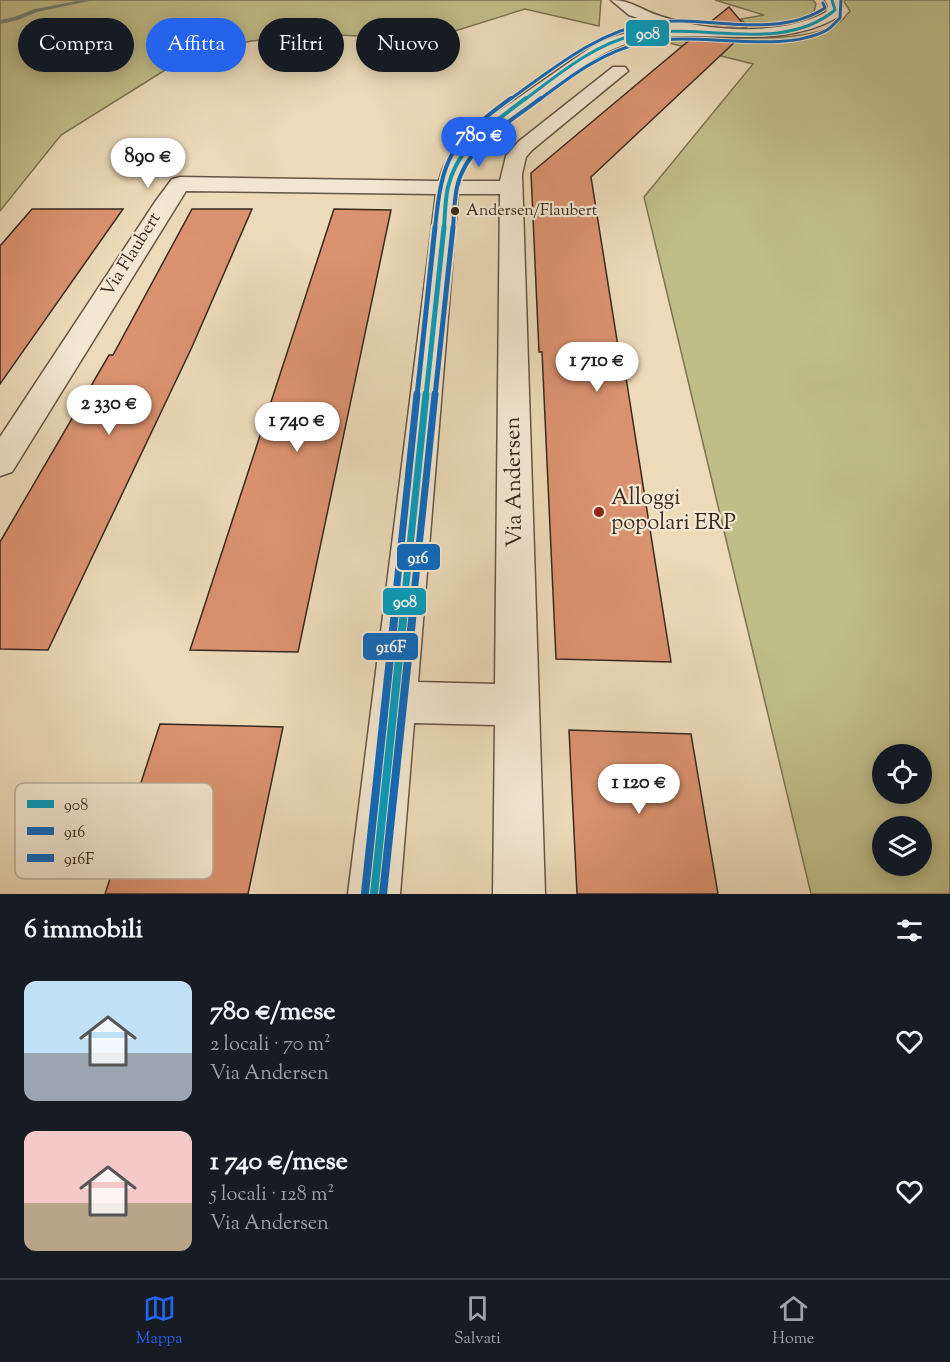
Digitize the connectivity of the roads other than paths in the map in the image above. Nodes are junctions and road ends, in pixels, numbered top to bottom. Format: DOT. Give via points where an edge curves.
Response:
graph roads {
  1 [pos="832,0"];
  2 [pos="621,3"];
  3 [pos="700,30"];
  4 [pos="613,58"];
  5 [pos="510,187"];
  6 [pos="448,188"];
  7 [pos="0,464"];
  8 [pos="395,702"];
  9 [pos="518,705"];
  10 [pos="374,894"];
  11 [pos="519,894"];
  1 -- 3 [label="street, Via Andersen" via="833,14 807,27 763,33"];
  2 -- 3 [label="street, Via Andersen" via="651,17"];
  2 -- 4 [label="street, Via Andersen"];
  3 -- 4 [label="street, Via Andersen" via="652,33"];
  4 -- 5 [label="street, Via Andersen" via="520,151 513,164"];
  4 -- 6 [label="street, Via Andersen" via="553,80 479,134 453,165"];
  5 -- 6 [label="street"];
  5 -- 9 [label="street, Via Andersen"];
  6 -- 7 [label="street, Via Flaubert" via="180,184"];
  6 -- 8 [label="street, Via Andersen"];
  8 -- 9 [label="street"];
  8 -- 10 [label="street, Via Andersen"];
  9 -- 11 [label="street, Via Andersen"];
}
